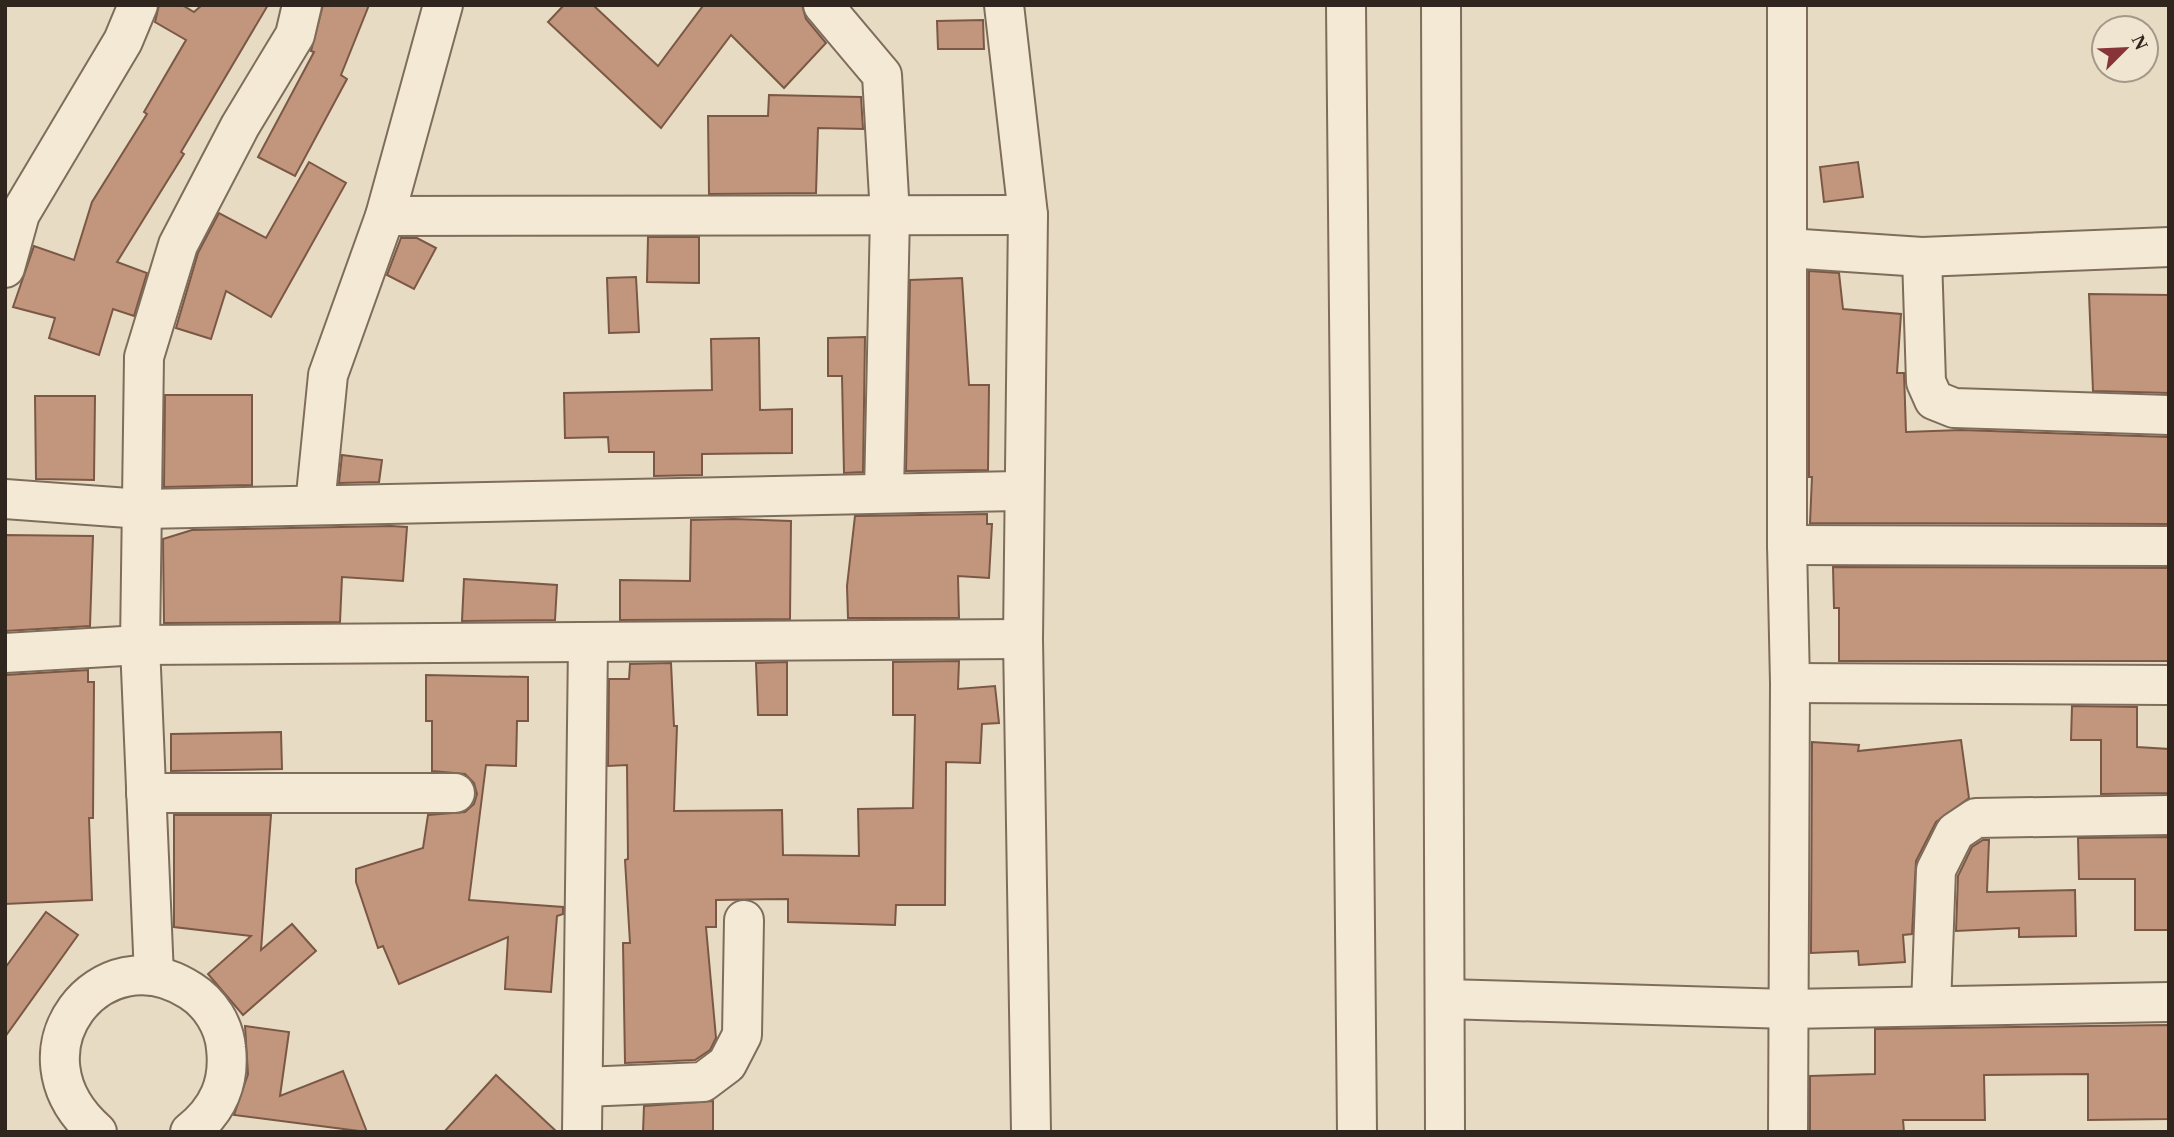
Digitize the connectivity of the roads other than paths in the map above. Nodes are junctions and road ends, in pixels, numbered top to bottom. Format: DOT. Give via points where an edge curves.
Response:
graph roads {
  1 [pos="138,5"];
  2 [pos="302,5"];
  3 [pos="443,5"];
  4 [pos="823,5"];
  5 [pos="1004,5"];
  6 [pos="1346,5"];
  7 [pos="1441,5"];
  8 [pos="1787,5"];
  9 [pos="890,215"];
  10 [pos="1028,215"];
  11 [pos="385,216"];
  12 [pos="2169,247"];
  13 [pos="1787,248"];
  14 [pos="1922,257"];
  15 [pos="5,268"];
  16 [pos="2169,415"];
  17 [pos="1022,491"];
  18 [pos="884,493"];
  19 [pos="5,499"];
  20 [pos="315,505"];
  21 [pos="142,509"];
  22 [pos="1787,545"];
  23 [pos="2169,546"];
  24 [pos="1023,639"];
  25 [pos="588,644"];
  26 [pos="140,645"];
  27 [pos="5,653"];
  28 [pos="1790,683"];
  29 [pos="2169,685"];
  30 [pos="146,793"];
  31 [pos="455,793"];
  32 [pos="2169,815"];
  33 [pos="744,920"];
  34 [pos="154,976"];
  35 [pos="1445,999"];
  36 [pos="2169,1002"];
  37 [pos="1931,1006"];
  38 [pos="1787,1009"];
  39 [pos="583,1087"];
  40 [pos="79,1126"];
  41 [pos="210,1126"];
  42 [pos="582,1132"];
  43 [pos="1031,1132"];
  44 [pos="1357,1132"];
  45 [pos="1445,1132"];
  46 [pos="1788,1132"];
  1 -- 15 [label="street" via="123,41 20,214"];
  2 -- 21 [label="street" via="295,34 178,245 144,357"];
  3 -- 11 [label="street"];
  4 -- 9 [label="street" via="882,75"];
  5 -- 10 [label="street"];
  6 -- 44 [label="street"];
  7 -- 35 [label="street"];
  8 -- 13 [label="street"];
  9 -- 10 [label="street"];
  9 -- 11 [label="street"];
  9 -- 18 [label="street"];
  10 -- 17 [label="street"];
  11 -- 20 [label="street" via="328,374"];
  12 -- 14 [label="street"];
  13 -- 14 [label="street"];
  13 -- 22 [label="street"];
  14 -- 16 [label="street" via="1926,382 1934,400 1954,408"];
  17 -- 18 [label="street"];
  17 -- 24 [label="street"];
  18 -- 20 [label="street"];
  19 -- 21 [label="street"];
  20 -- 21 [label="street"];
  21 -- 26 [label="street"];
  22 -- 23 [label="street"];
  22 -- 28 [label="street"];
  24 -- 25 [label="street"];
  24 -- 43 [label="street"];
  25 -- 26 [label="street"];
  25 -- 39 [label="street"];
  26 -- 27 [label="street"];
  26 -- 30 [label="street"];
  28 -- 29 [label="street"];
  28 -- 38 [label="street"];
  30 -- 31 [label="street"];
  30 -- 34 [label="street"];
  32 -- 37 [label="street" via="1976,818 1955,832 1936,870"];
  33 -- 39 [label="street" via="742,1035 727,1064 703,1082"];
  34 -- 40 [label="street" via="125,977 98,988 77,1007 63,1032 59,1060 63,1090"];
  34 -- 41 [label="street" via="179,983 200,997 216,1017 226,1041 228,1066"];
  35 -- 38 [label="street"];
  35 -- 45 [label="street"];
  36 -- 37 [label="street"];
  37 -- 38 [label="street"];
  38 -- 46 [label="street"];
  39 -- 42 [label="street"];
}
